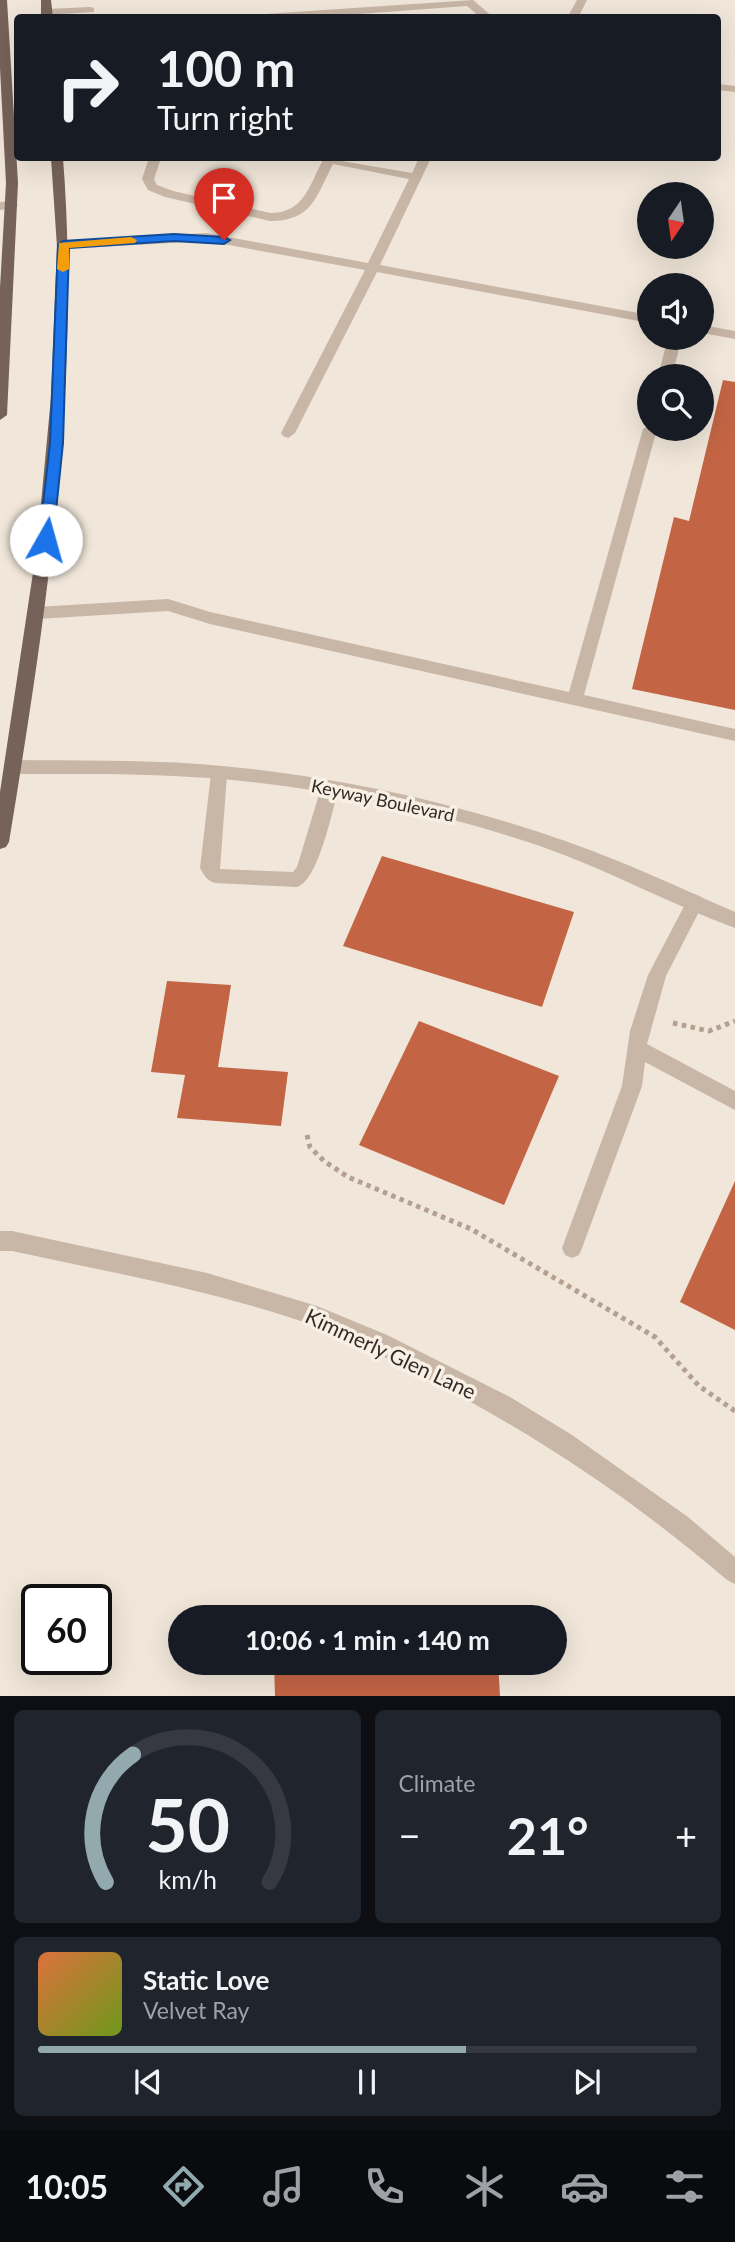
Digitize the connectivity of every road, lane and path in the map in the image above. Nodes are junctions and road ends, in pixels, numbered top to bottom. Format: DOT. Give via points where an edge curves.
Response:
graph roads {
  1 [pos="2,0"];
  2 [pos="467,1"];
  3 [pos="91,9"];
  4 [pos="47,10"];
  5 [pos="255,14"];
  6 [pos="484,14"];
  7 [pos="3,48"];
  8 [pos="4,130"];
  9 [pos="57,161"];
  10 [pos="154,161"];
  11 [pos="328,161"];
  12 [pos="339,161"];
  13 [pos="424,161"];
  14 [pos="416,177"];
  15 [pos="6,206"];
  16 [pos="63,245"];
  17 [pos="373,267"];
  18 [pos="4,316"];
  19 [pos="637,317"];
  20 [pos="714,331"];
  21 [pos="735,335"];
  22 [pos="0,415"];
  23 [pos="288,433"];
  24 [pos="647,441"];
  25 [pos="37,613"];
  26 [pos="575,699"];
  27 [pos="735,735"];
  28 [pos="13,767"];
  29 [pos="219,774"];
  30 [pos="330,788"];
  31 [pos="0,842"];
  32 [pos="695,902"];
  33 [pos="735,920"];
  34 [pos="735,1021"];
  35 [pos="669,1022"];
  36 [pos="637,1048"];
  37 [pos="735,1101"];
  38 [pos="307,1135"];
  39 [pos="0,1241"];
  40 [pos="572,1248"];
  41 [pos="735,1411"];
  42 [pos="735,1572"];
  1 -- 7 [label="main road"];
  2 -- 5 [label="street"];
  2 -- 6 [label="street"];
  3 -- 4 [label="street"];
  7 -- 8 [label="main road"];
  8 -- 15 [label="main road"];
  9 -- 16 [label="main road"];
  10 -- 11 [label="street" via="148,179 152,187 270,217 287,217 301,210"];
  12 -- 14 [label="street"];
  13 -- 14 [label="street"];
  14 -- 17 [label="street"];
  15 -- 18 [label="main road"];
  16 -- 17 [label="street" via="207,237"];
  16 -- 25 [label="main road" via="57,443"];
  17 -- 19 [label="street"];
  17 -- 23 [label="street"];
  18 -- 22 [label="main road"];
  20 -- 21 [label="street"];
  24 -- 26 [label="street"];
  25 -- 26 [label="street" via="168,605"];
  25 -- 28 [label="main road"];
  26 -- 27 [label="street"];
  28 -- 29 [label="street, Keyway Boulevard"];
  28 -- 31 [label="main road"];
  29 -- 30 [label="street, Keyway Boulevard"];
  29 -- 30 [label="street" via="209,868 215,876 297,880 305,870"];
  30 -- 32 [label="street, Keyway Boulevard" via="409,803 541,840"];
  32 -- 33 [label="street, Keyway Boulevard"];
  32 -- 36 [label="street" via="657,975"];
  34 -- 35 [label="path" via="709,1031"];
  36 -- 37 [label="street"];
  36 -- 40 [label="street" via="624,1112"];
  38 -- 41 [label="path" via="310,1147 348,1177 471,1229 655,1337 699,1386"];
  39 -- 42 [label="street, Kimmerly Glen Lane" via="208,1283 317,1316 379,1343 502,1405 564,1443 680,1525"];
}
